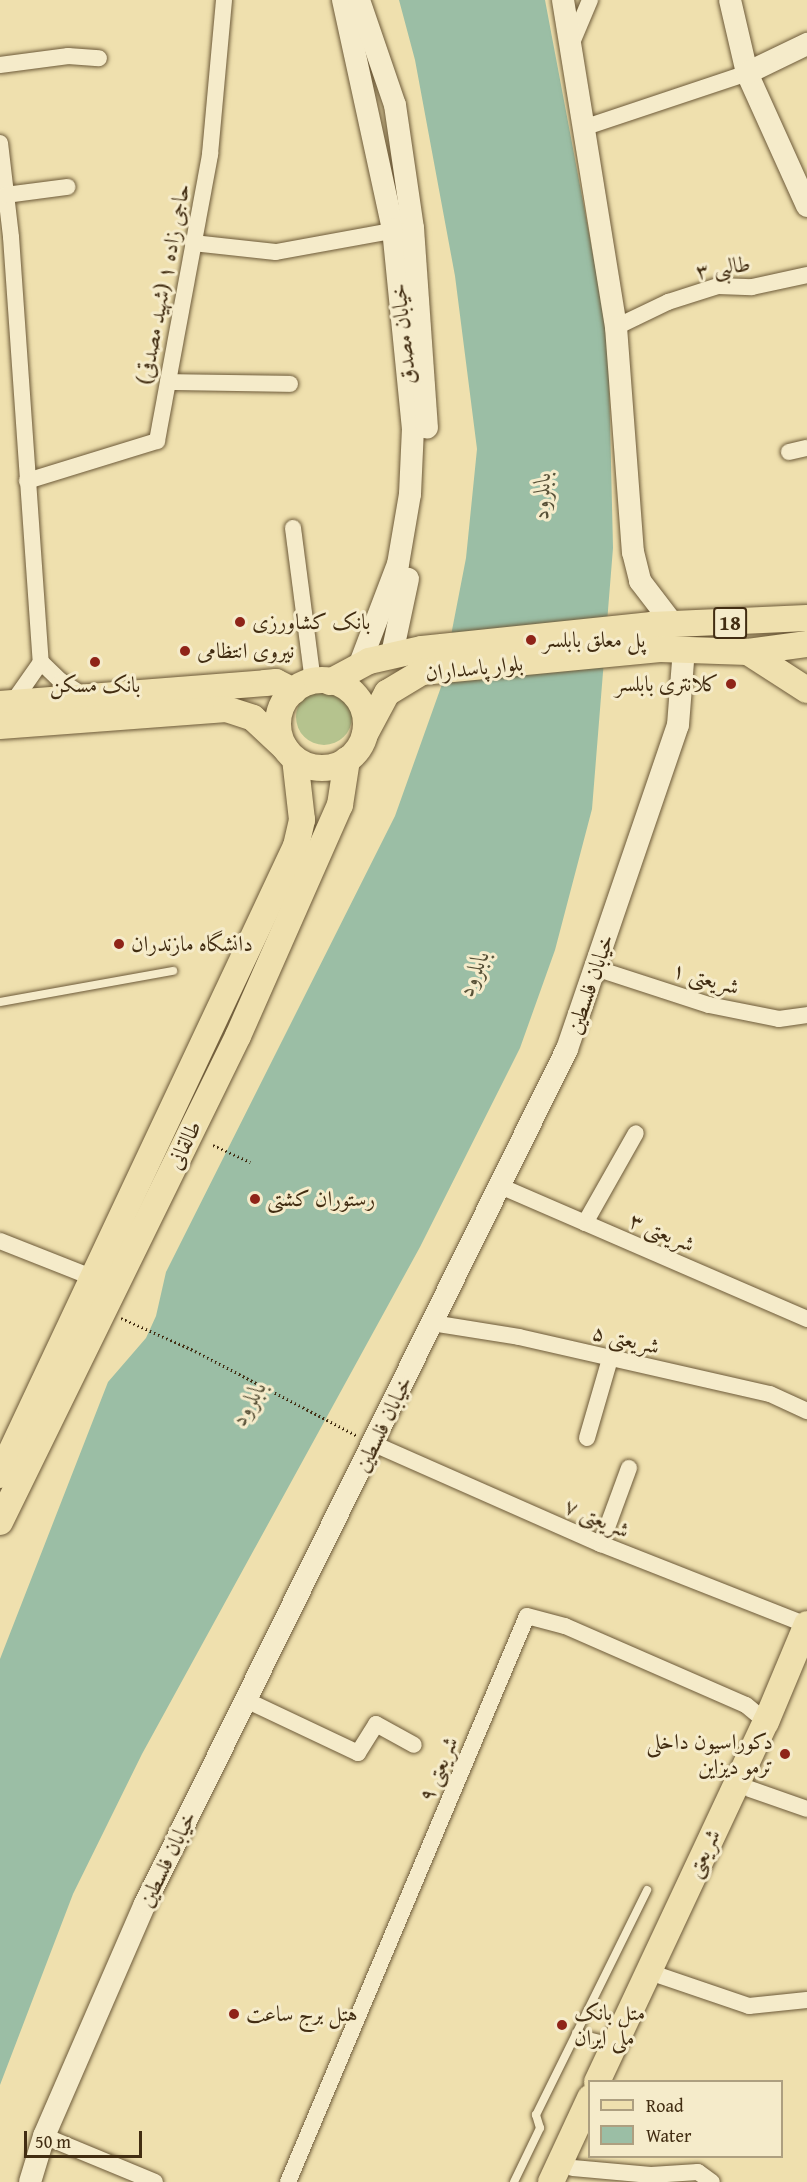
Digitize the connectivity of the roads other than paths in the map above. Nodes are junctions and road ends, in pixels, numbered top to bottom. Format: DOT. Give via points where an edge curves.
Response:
graph roads {
  1 [pos="224,0"];
  2 [pos="343,0"];
  3 [pos="360,0"];
  4 [pos="563,0"];
  5 [pos="590,0"];
  6 [pos="730,0"];
  7 [pos="807,44"];
  8 [pos="571,45"];
  9 [pos="99,58"];
  10 [pos="0,65"];
  11 [pos="747,73"];
  12 [pos="586,127"];
  13 [pos="0,143"];
  14 [pos="2,171"];
  15 [pos="67,187"];
  16 [pos="6,195"];
  17 [pos="807,206"];
  18 [pos="403,229"];
  19 [pos="193,243"];
  20 [pos="807,275"];
  21 [pos="7,320"];
  22 [pos="616,327"];
  23 [pos="168,382"];
  24 [pos="290,384"];
  25 [pos="807,448"];
  26 [pos="789,452"];
  27 [pos="27,481"];
  28 [pos="293,528"];
  29 [pos="807,618"];
  30 [pos="667,637"];
  31 [pos="807,644"];
  32 [pos="748,652"];
  33 [pos="392,654"];
  34 [pos="422,661"];
  35 [pos="41,662"];
  36 [pos="359,666"];
  37 [pos="313,685"];
  38 [pos="807,690"];
  39 [pos="84,696"];
  40 [pos="6,703"];
  41 [pos="0,726"];
  42 [pos="365,734"];
  43 [pos="290,753"];
  44 [pos="347,760"];
  45 [pos="301,804"];
  46 [pos="340,805"];
  47 [pos="595,968"];
  48 [pos="173,971"];
  49 [pos="0,1002"];
  50 [pos="807,1016"];
  51 [pos="636,1133"];
  52 [pos="500,1186"];
  53 [pos="585,1223"];
  54 [pos="0,1241"];
  55 [pos="94,1278"];
  56 [pos="807,1319"];
  57 [pos="432,1323"];
  58 [pos="610,1359"];
  59 [pos="807,1411"];
  60 [pos="587,1438"];
  61 [pos="374,1444"];
  62 [pos="629,1468"];
  63 [pos="0,1475"];
  64 [pos="0,1522"];
  65 [pos="601,1544"];
  66 [pos="807,1625"];
  67 [pos="807,1659"];
  68 [pos="246,1700"];
  69 [pos="766,1722"];
  70 [pos="414,1745"];
  71 [pos="750,1789"];
  72 [pos="807,1809"];
  73 [pos="647,1890"];
  74 [pos="661,1976"];
  75 [pos="807,2000"];
  76 [pos="576,2033"];
  77 [pos="616,2044"];
  78 [pos="598,2080"];
  79 [pos="613,2080"];
  80 [pos="588,2102"];
  81 [pos="588,2135"];
  82 [pos="44,2136"];
  83 [pos="570,2175"];
  84 [pos="30,2182"];
  85 [pos="155,2182"];
  86 [pos="288,2182"];
  87 [pos="514,2182"];
  88 [pos="551,2182"];
  89 [pos="712,2182"];
  1 -- 19 [label="street, حاجی زاده ۱ (شهید مصدقی)" via="210,154"];
  2 -- 18 [label="street, خیابان مصدق"];
  3 -- 18 [label="street, خیابان مصدق" via="395,105"];
  4 -- 8 [label="street"];
  5 -- 8 [label="street"];
  6 -- 11 [label="street"];
  7 -- 11 [label="street"];
  8 -- 12 [label="street"];
  9 -- 10 [label="street" via="68,56"];
  11 -- 12 [label="street"];
  11 -- 17 [label="street"];
  12 -- 22 [label="street"];
  13 -- 14 [label="street"];
  14 -- 16 [label="street"];
  15 -- 16 [label="street"];
  16 -- 21 [label="street"];
  18 -- 19 [label="street" via="276,252"];
  18 -- 33 [label="street, خیابان مصدق" via="427,426 424,499"];
  18 -- 36 [label="street, خیابان مصدق" via="413,428 410,494 398,564"];
  19 -- 23 [label="street, حاجی زاده ۱ (شهید مصدقی)"];
  20 -- 22 [label="street, طالبی ۳" via="752,287 718,286 668,302"];
  21 -- 27 [label="street"];
  22 -- 30 [label="street" via="633,552 640,581"];
  23 -- 24 [label="street"];
  23 -- 27 [label="street, حاجی زاده ۱ (شهید مصدقی)" via="157,441"];
  25 -- 26 [label="street"];
  27 -- 35 [label="street"];
  28 -- 37 [label="street"];
  29 -- 30 [label="main road, 18"];
  30 -- 32 [label="main road, 18"];
  30 -- 34 [label="main road, بلوار پاسداران"];
  30 -- 47 [label="street, خیابان فلسطین" via="678,725"];
  31 -- 32 [label="main road, 18"];
  32 -- 38 [label="main road"];
  33 -- 34 [label="main road, بلوار پاسداران"];
  33 -- 36 [label="main road, بلوار پاسداران"];
  34 -- 42 [label="main road, بلوار پاسداران" via="387,693"];
  35 -- 39 [label="street"];
  35 -- 40 [label="street"];
  36 -- 37 [label="main road, بلوار پاسداران"];
  37 -- 39 [label="main road" via="276,682"];
  37 -- 42 [label="main road" via="348,689 360,702"];
  37 -- 43 [label="main road" via="285,702 279,720"];
  39 -- 40 [label="main road"];
  41 -- 43 [label="main road" via="226,709 253,718"];
  42 -- 44 [label="main road"];
  43 -- 44 [label="main road" via="321,768"];
  43 -- 45 [label="main road, طالقانی"];
  44 -- 46 [label="main road, طالقانی"];
  45 -- 46 [label="main road" via="324,794 336,798"];
  45 -- 55 [label="main road, طالقانی" via="296,846"];
  46 -- 64 [label="main road, طالقانی" via="237,1036"];
  47 -- 50 [label="street, شریعتی ۱" via="709,1005 779,1019"];
  47 -- 52 [label="street, خیابان فلسطین" via="567,1049"];
  48 -- 49 [label="lane"];
  51 -- 53 [label="street"];
  52 -- 53 [label="street, شریعتی ۳"];
  52 -- 57 [label="street, خیابان فلسطین"];
  53 -- 56 [label="street, شریعتی ۳"];
  54 -- 55 [label="street"];
  55 -- 63 [label="main road, طالقانی"];
  57 -- 58 [label="street, شریعتی ۵" via="519,1337"];
  57 -- 61 [label="street, خیابان فلسطین"];
  58 -- 59 [label="street, شریعتی ۵" via="770,1394"];
  58 -- 60 [label="street"];
  61 -- 65 [label="street, شریعتی ۷"];
  61 -- 68 [label="street, خیابان فلسطین"];
  62 -- 65 [label="street"];
  65 -- 66 [label="street, شریعتی ۷"];
  66 -- 69 [label="main road, شریعتی"];
  67 -- 71 [label="main road, شریعتی"];
  68 -- 70 [label="street" via="358,1753 376,1724"];
  68 -- 82 [label="street, خیابان فلسطین" via="145,1904"];
  69 -- 77 [label="main road, شریعتی"];
  69 -- 86 [label="street, شریعتی ۹" via="746,1705 564,1626 527,1616"];
  71 -- 72 [label="street"];
  71 -- 74 [label="main road, شریعتی"];
  73 -- 76 [label="lane"];
  74 -- 75 [label="street" via="750,2006"];
  74 -- 79 [label="main road, شریعتی"];
  76 -- 77 [label="lane" via="600,2036"];
  76 -- 87 [label="lane" via="536,2115 540,2128"];
  77 -- 78 [label="main road, شریعتی"];
  80 -- 88 [label="main road"];
  81 -- 83 [label="main road"];
  82 -- 84 [label="street, خیابان فلسطین"];
  82 -- 85 [label="street"];
  83 -- 89 [label="street" via="698,2172"];
}
